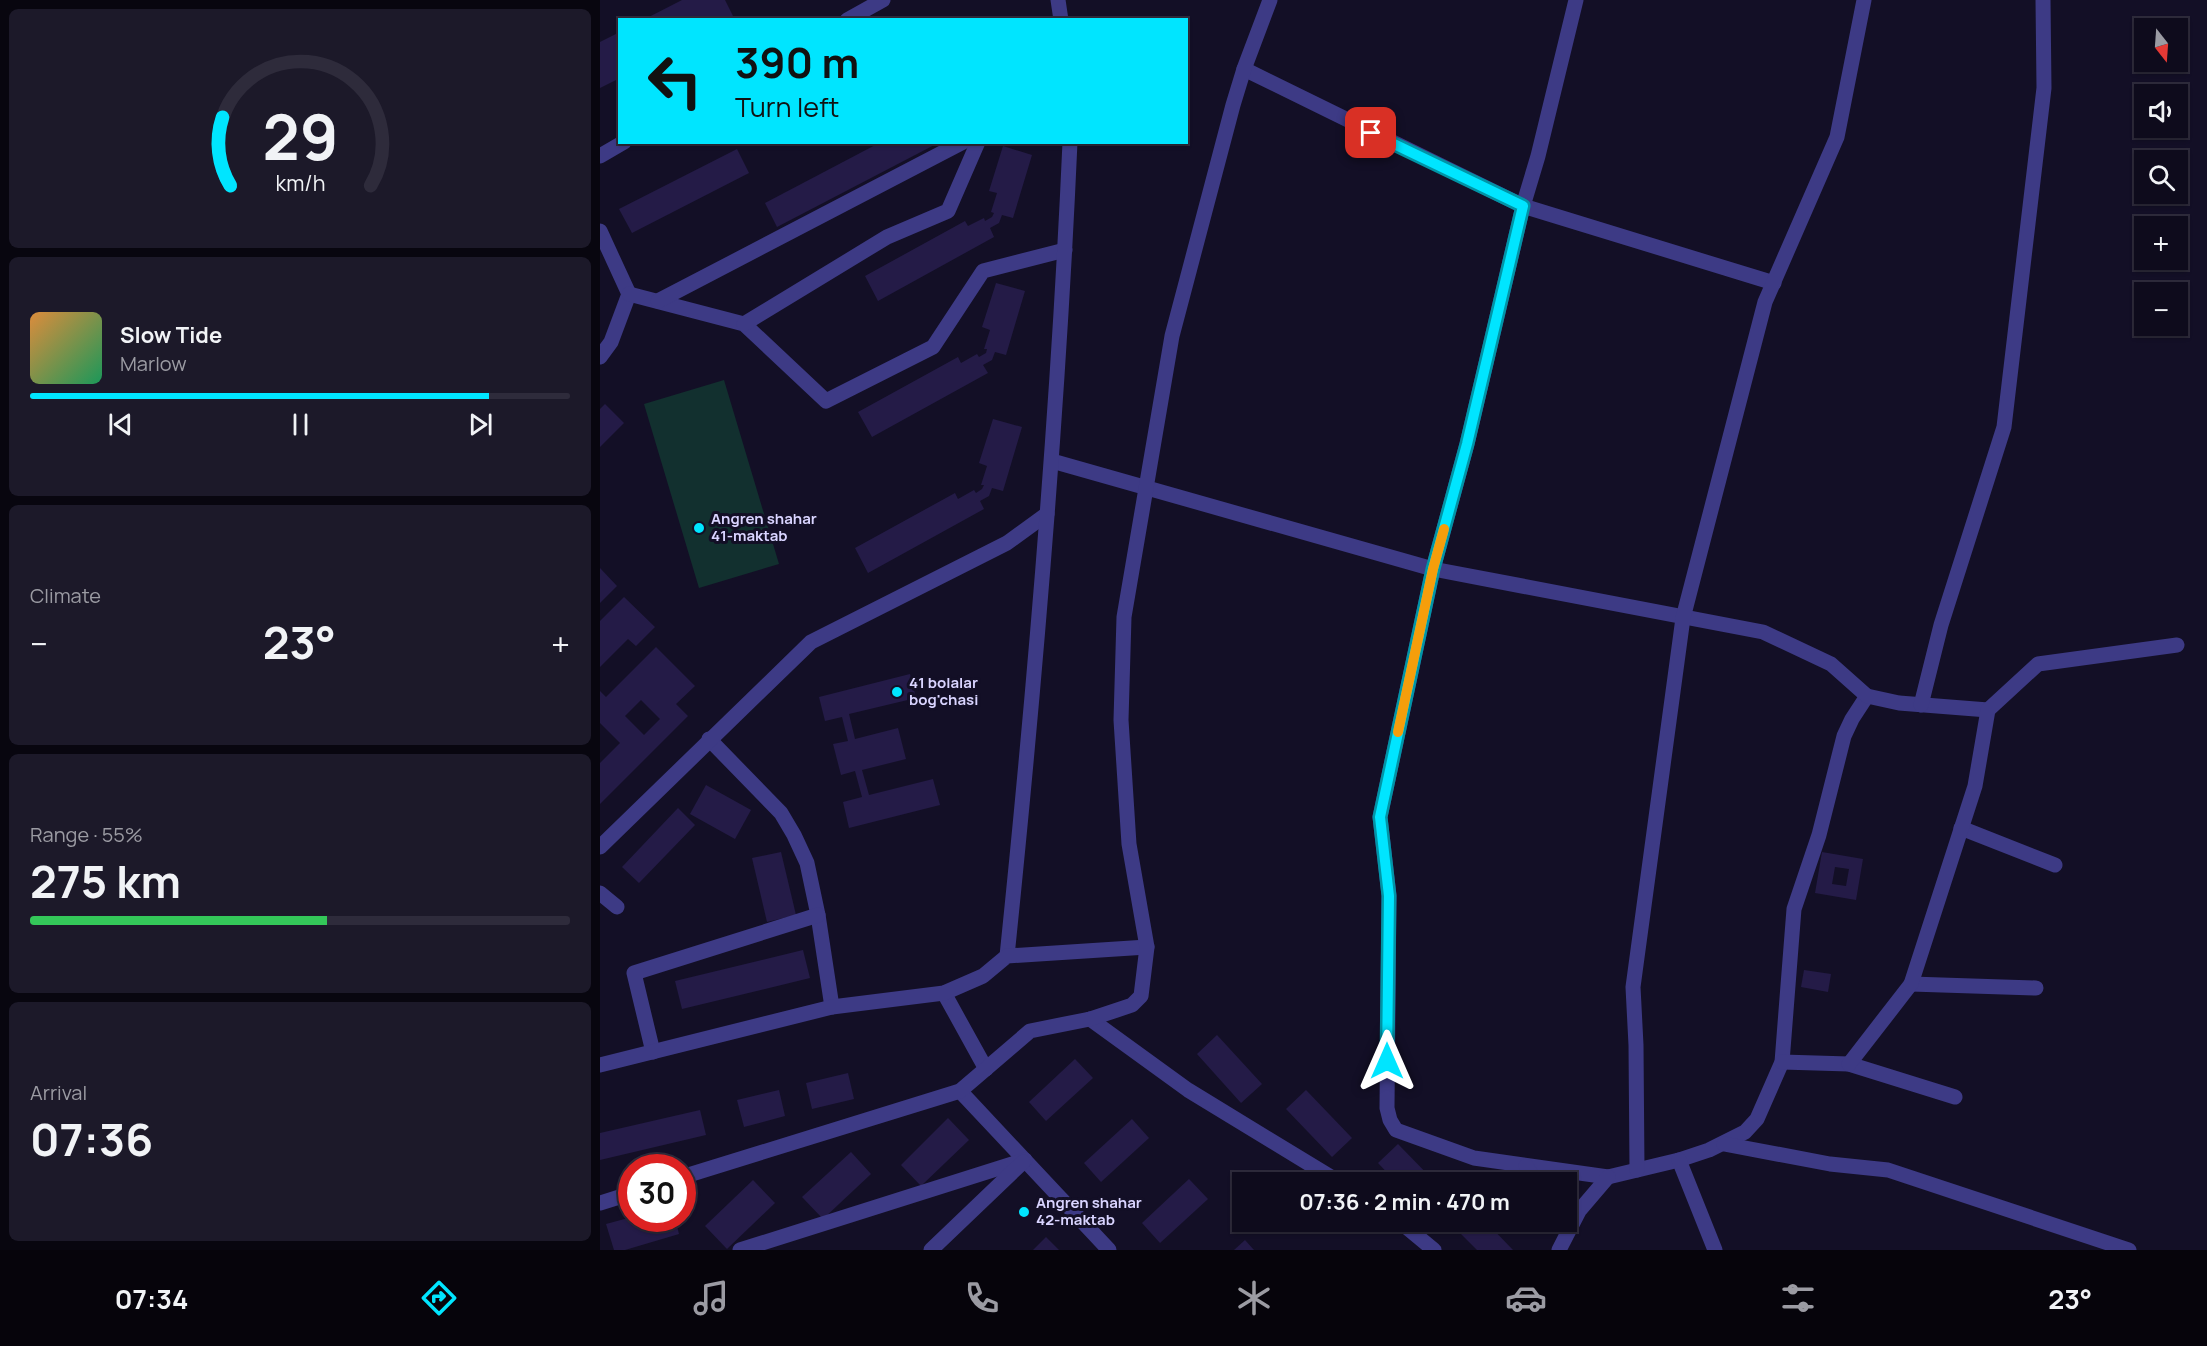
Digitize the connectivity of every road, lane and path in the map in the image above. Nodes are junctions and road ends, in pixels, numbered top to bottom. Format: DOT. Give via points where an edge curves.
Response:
graph roads {
  1 [pos="883,0"];
  2 [pos="1058,0"];
  3 [pos="1270,0"];
  4 [pos="1576,0"];
  5 [pos="1864,0"];
  6 [pos="2043,0"];
  7 [pos="851,18"];
  8 [pos="1060,18"];
  9 [pos="1244,69"];
  10 [pos="621,144"];
  11 [pos="959,144"];
  12 [pos="977,144"];
  13 [pos="1070,144"];
  14 [pos="600,156"];
  15 [pos="1523,206"];
  16 [pos="600,231"];
  17 [pos="1065,250"];
  18 [pos="1774,283"];
  19 [pos="629,294"];
  20 [pos="657,301"];
  21 [pos="744,324"];
  22 [pos="600,357"];
  23 [pos="1052,461"];
  24 [pos="1147,487"];
  25 [pos="1047,514"];
  26 [pos="1433,569"];
  27 [pos="1683,618"];
  28 [pos="2177,645"];
  29 [pos="1867,696"];
  30 [pos="1921,705"];
  31 [pos="1988,710"];
  32 [pos="710,739"];
  33 [pos="1961,828"];
  34 [pos="600,847"];
  35 [pos="2055,865"];
  36 [pos="600,893"];
  37 [pos="617,907"];
  38 [pos="818,915"];
  39 [pos="1147,947"];
  40 [pos="1007,956"];
  41 [pos="1911,984"];
  42 [pos="2036,988"];
  43 [pos="944,993"];
  44 [pos="832,1006"];
  45 [pos="1090,1019"];
  46 [pos="653,1052"];
  47 [pos="1782,1062"];
  48 [pos="1849,1064"];
  49 [pos="600,1065"];
  50 [pos="986,1069"];
  51 [pos="960,1091"];
  52 [pos="1955,1097"];
  53 [pos="1724,1144"];
  54 [pos="1025,1160"];
  55 [pos="1679,1160"];
  56 [pos="1526,1166"];
  57 [pos="1637,1170"];
  58 [pos="1323,1172"];
  59 [pos="1530,1172"];
  60 [pos="696,1173"];
  61 [pos="1608,1177"];
  62 [pos="618,1197"];
  63 [pos="600,1203"];
  64 [pos="1412,1232"];
  65 [pos="1566,1232"];
  66 [pos="1568,1236"];
  67 [pos="740,1250"];
  68 [pos="931,1250"];
  69 [pos="1109,1250"];
  70 [pos="1434,1250"];
  71 [pos="1559,1250"];
  72 [pos="1714,1250"];
  73 [pos="2129,1250"];
  1 -- 7 [label="street"];
  2 -- 8 [label="street"];
  3 -- 9 [label="street"];
  4 -- 15 [label="street"];
  5 -- 18 [label="street" via="1837,137"];
  6 -- 30 [label="street" via="2044,88 2004,427 1941,625"];
  9 -- 15 [label="street"];
  9 -- 24 [label="street" via="1172,336"];
  10 -- 14 [label="street"];
  11 -- 20 [label="street"];
  12 -- 21 [label="street" via="948,211 887,237"];
  13 -- 17 [label="street"];
  15 -- 18 [label="street"];
  15 -- 26 [label="street"];
  16 -- 19 [label="street"];
  17 -- 21 [label="street" via="984,272 933,348 826,401"];
  17 -- 23 [label="street"];
  18 -- 27 [label="street" via="1765,302"];
  19 -- 20 [label="street"];
  19 -- 22 [label="street" via="611,342"];
  20 -- 21 [label="street"];
  23 -- 24 [label="street"];
  23 -- 25 [label="street"];
  24 -- 26 [label="street"];
  24 -- 39 [label="street" via="1124,617 1121,720 1129,844"];
  25 -- 32 [label="street" via="1007,543 811,642"];
  25 -- 40 [label="street"];
  26 -- 27 [label="street"];
  26 -- 56 [label="street" via="1380,817 1389,896 1387,1108 1392,1125 1400,1132 1474,1158"];
  27 -- 29 [label="street" via="1763,632 1831,664"];
  27 -- 57 [label="street" via="1633,987"];
  28 -- 31 [label="street" via="2038,664"];
  29 -- 30 [label="street"];
  29 -- 47 [label="street" via="1844,736 1819,835 1794,909"];
  30 -- 31 [label="street"];
  31 -- 33 [label="street" via="1975,786"];
  32 -- 34 [label="street"];
  32 -- 38 [label="street" via="781,813 807,863"];
  33 -- 35 [label="street"];
  33 -- 41 [label="street"];
  36 -- 37 [label="street"];
  38 -- 44 [label="street"];
  38 -- 46 [label="street" via="634,973"];
  39 -- 40 [label="street"];
  39 -- 45 [label="street" via="1138,1000"];
  40 -- 43 [label="street" via="983,976"];
  41 -- 42 [label="street"];
  41 -- 48 [label="street"];
  43 -- 44 [label="street"];
  43 -- 50 [label="street"];
  44 -- 46 [label="street"];
  45 -- 50 [label="street" via="1030,1031"];
  45 -- 58 [label="street" via="1188,1090"];
  46 -- 49 [label="street"];
  47 -- 48 [label="street"];
  47 -- 53 [label="street" via="1757,1119 1745,1132"];
  48 -- 52 [label="street"];
  50 -- 51 [label="street"];
  51 -- 54 [label="street"];
  51 -- 60 [label="street"];
  53 -- 55 [label="street"];
  53 -- 73 [label="street" via="1830,1164 1888,1170"];
  54 -- 67 [label="street"];
  54 -- 68 [label="street"];
  54 -- 69 [label="street"];
  55 -- 57 [label="street"];
  55 -- 72 [label="street"];
  56 -- 59 [label="street"];
  56 -- 61 [label="street"];
  57 -- 61 [label="street"];
  61 -- 66 [label="street" via="1579,1211"];
  62 -- 63 [label="street"];
  64 -- 70 [label="street"];
  65 -- 66 [label="street"];
  66 -- 71 [label="street"];
}
